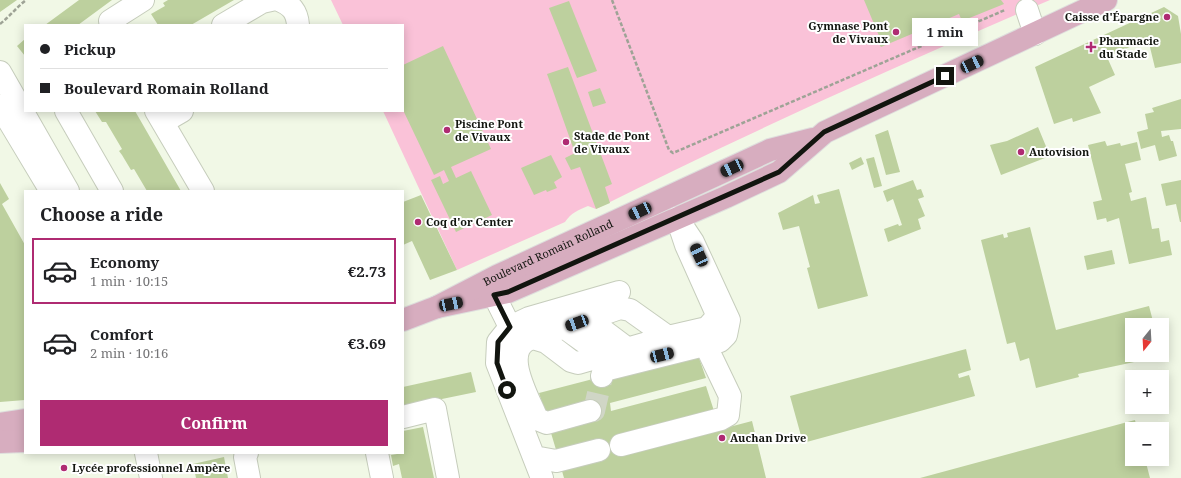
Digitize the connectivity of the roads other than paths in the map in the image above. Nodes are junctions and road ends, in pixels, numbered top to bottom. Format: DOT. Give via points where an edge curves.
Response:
graph roads {
  1 [pos="142,0"];
  2 [pos="271,0"];
  3 [pos="279,0"];
  4 [pos="1106,0"];
  5 [pos="1027,10"];
  6 [pos="108,24"];
  7 [pos="225,24"];
  8 [pos="298,24"];
  9 [pos="1035,34"];
  10 [pos="0,72"];
  11 [pos="0,106"];
  12 [pos="67,112"];
  13 [pos="178,112"];
  14 [pos="160,117"];
  15 [pos="816,138"];
  16 [pos="49,190"];
  17 [pos="67,190"];
  18 [pos="111,190"];
  19 [pos="202,190"];
  20 [pos="668,198"];
  21 [pos="677,218"];
  22 [pos="494,295"];
  23 [pos="437,307"];
  24 [pos="404,320"];
  25 [pos="581,320"];
  26 [pos="510,327"];
  27 [pos="705,344"];
  28 [pos="625,352"];
  29 [pos="590,411"];
  30 [pos="404,417"];
  31 [pos="24,420"];
  32 [pos="0,424"];
  33 [pos="24,441"];
  34 [pos="0,442"];
  35 [pos="621,445"];
  36 [pos="599,450"];
  37 [pos="146,454"];
  38 [pos="246,454"];
  39 [pos="377,454"];
  40 [pos="534,457"];
  41 [pos="151,478"];
  42 [pos="249,478"];
  43 [pos="382,478"];
  44 [pos="448,478"];
  45 [pos="542,478"];
  1 -- 6 [label="lane"];
  2 -- 7 [label="lane" via="262,2"];
  3 -- 8 [label="lane" via="288,4 297,14"];
  4 -- 9 [label="main road, Boulevard Romain Rolland"];
  5 -- 9 [label="lane"];
  9 -- 15 [label="main road, Boulevard Romain Rolland"];
  10 -- 17 [label="lane"];
  11 -- 16 [label="lane"];
  12 -- 18 [label="lane"];
  13 -- 14 [label="lane"];
  14 -- 19 [label="lane"];
  15 -- 20 [label="main road, Boulevard Romain Rolland" via="770,150"];
  15 -- 21 [label="main road, Boulevard Romain Rolland" via="779,172"];
  20 -- 21 [label="lane"];
  20 -- 23 [label="main road, Boulevard Romain Rolland" via="498,276"];
  21 -- 22 [label="main road, Boulevard Romain Rolland" via="508,292"];
  21 -- 27 [label="lane" via="693,242 729,320 726,335 720,341"];
  21 -- 28 [label="lane" via="686,245 716,312 715,319 707,328"];
  22 -- 23 [label="main road, Boulevard Romain Rolland"];
  22 -- 26 [label="lane"];
  23 -- 24 [label="main road, Boulevard Romain Rolland"];
  25 -- 26 [label="lane" via="529,318"];
  25 -- 28 [label="lane"];
  25 -- 28 [label="lane"];
  25 -- 28 [label="lane" via="620,308 630,310"];
  25 -- 28 [label="lane" via="546,342 571,361 578,363"];
  25 -- 29 [label="lane" via="528,340 520,346 516,366 537,419 547,423"];
  26 -- 40 [label="lane" via="498,342 497,363"];
  27 -- 28 [label="lane" via="604,370"];
  27 -- 35 [label="lane" via="730,396 728,415"];
  30 -- 44 [label="lane" via="435,409"];
  31 -- 32 [label="main road"];
  33 -- 34 [label="main road"];
  36 -- 40 [label="lane" via="556,461"];
  37 -- 41 [label="lane"];
  38 -- 42 [label="lane"];
  39 -- 43 [label="lane"];
  40 -- 45 [label="lane"];
}
